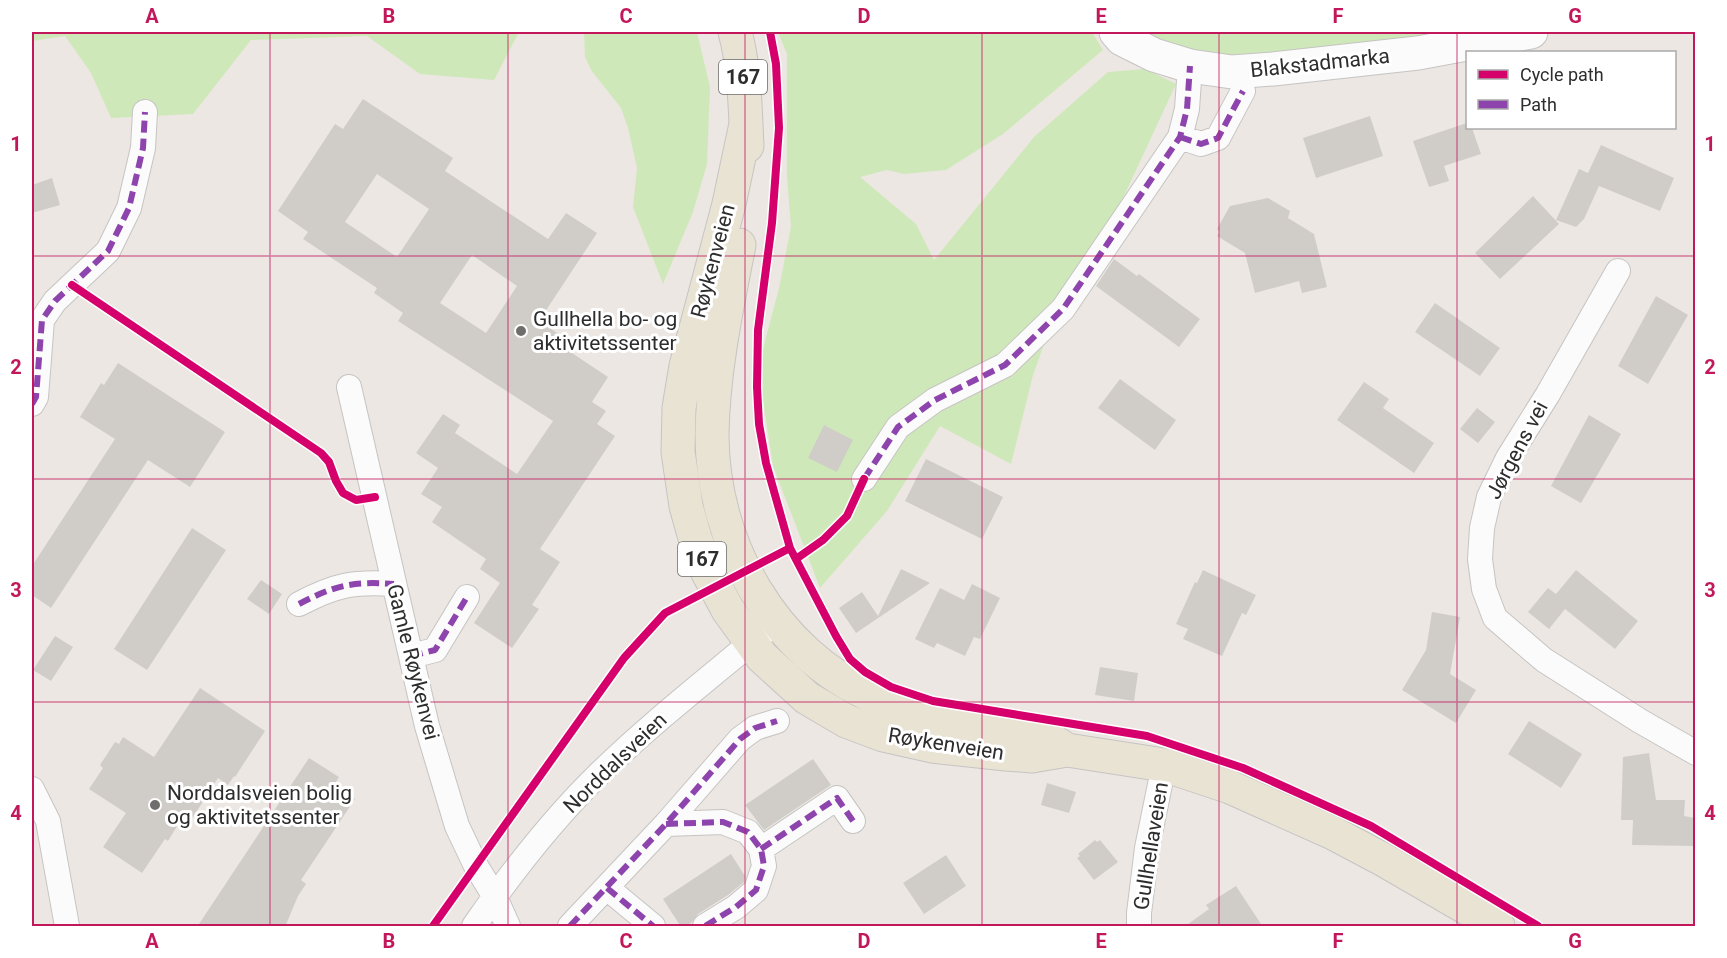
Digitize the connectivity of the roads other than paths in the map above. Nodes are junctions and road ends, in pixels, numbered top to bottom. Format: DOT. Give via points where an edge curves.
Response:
graph roads {
  1 [pos="735,32"];
  2 [pos="1116,32"];
  3 [pos="1531,32"];
  4 [pos="1190,66"];
  5 [pos="1243,91"];
  6 [pos="145,112"];
  7 [pos="746,124"];
  8 [pos="1180,137"];
  9 [pos="1617,272"];
  10 [pos="37,319"];
  11 [pos="349,387"];
  12 [pos="32,404"];
  13 [pos="864,479"];
  14 [pos="394,584"];
  15 [pos="467,597"];
  16 [pos="299,604"];
  17 [pos="777,621"];
  18 [pos="751,643"];
  19 [pos="411,656"];
  20 [pos="777,721"];
  21 [pos="1067,750"];
  22 [pos="1695,753"];
  23 [pos="1164,765"];
  24 [pos="32,789"];
  25 [pos="852,821"];
  26 [pos="666,824"];
  27 [pos="761,849"];
  28 [pos="607,888"];
  29 [pos="495,897"];
  30 [pos="67,927"];
  31 [pos="474,927"];
  32 [pos="508,927"];
  33 [pos="570,927"];
  34 [pos="653,927"];
  35 [pos="705,927"];
  36 [pos="1139,927"];
  37 [pos="1498,927"];
  1 -- 7 [label="main road, Røykenveien / 167"];
  2 -- 4 [label="main road, Blakstadmarka" via="1154,56"];
  3 -- 4 [label="main road, Blakstadmarka" via="1418,53 1273,69 1232,72"];
  4 -- 8 [label="street" via="1187,109"];
  5 -- 8 [label="street" via="1218,138 1201,144"];
  6 -- 10 [label="street" via="143,148 129,208 108,251"];
  7 -- 17 [label="main road, Røykenveien / 167" via="744,217 720,356 712,445 725,524 755,591"];
  7 -- 18 [label="main road, Røykenveien / 167" via="686,366 678,440 680,477 700,553 711,582"];
  8 -- 13 [label="street" via="1063,309 1005,365 935,400 898,427"];
  9 -- 22 [label="street, Jørgens vei" via="1489,497 1480,559 1484,590 1495,618 1544,660"];
  10 -- 12 [label="street" via="36,398"];
  11 -- 14 [label="street, Gamle Røykenvei"];
  14 -- 16 [label="street" via="348,584"];
  14 -- 19 [label="street, Gamle Røykenvei"];
  15 -- 19 [label="street" via="435,650"];
  17 -- 18 [label="street, Norddalsveien"];
  17 -- 21 [label="main road, Røykenveien / 167" via="826,669 875,697 933,715 1039,734"];
  18 -- 21 [label="main road, Røykenveien / 167" via="807,698 846,721 883,735 932,747 978,752 1032,756"];
  18 -- 29 [label="street, Norddalsveien" via="700,683 598,775 546,831"];
  19 -- 29 [label="street, Gamle Røykenvei" via="458,826"];
  20 -- 26 [label="street" via="740,738"];
  21 -- 23 [label="main road, Røykenveien / 167"];
  23 -- 36 [label="street, Gullhellaveien" via="1147,848"];
  23 -- 37 [label="main road, Røykenveien / 167" via="1230,787 1333,833"];
  24 -- 30 [label="street" via="48,821"];
  25 -- 27 [label="street" via="837,798"];
  26 -- 27 [label="street" via="723,822 748,832"];
  26 -- 28 [label="street"];
  27 -- 35 [label="street" via="764,866 756,890"];
  28 -- 33 [label="street"];
  28 -- 34 [label="street"];
  29 -- 31 [label="street, Norddalsveien"];
  29 -- 32 [label="street, Gamle Røykenvei"];
}
